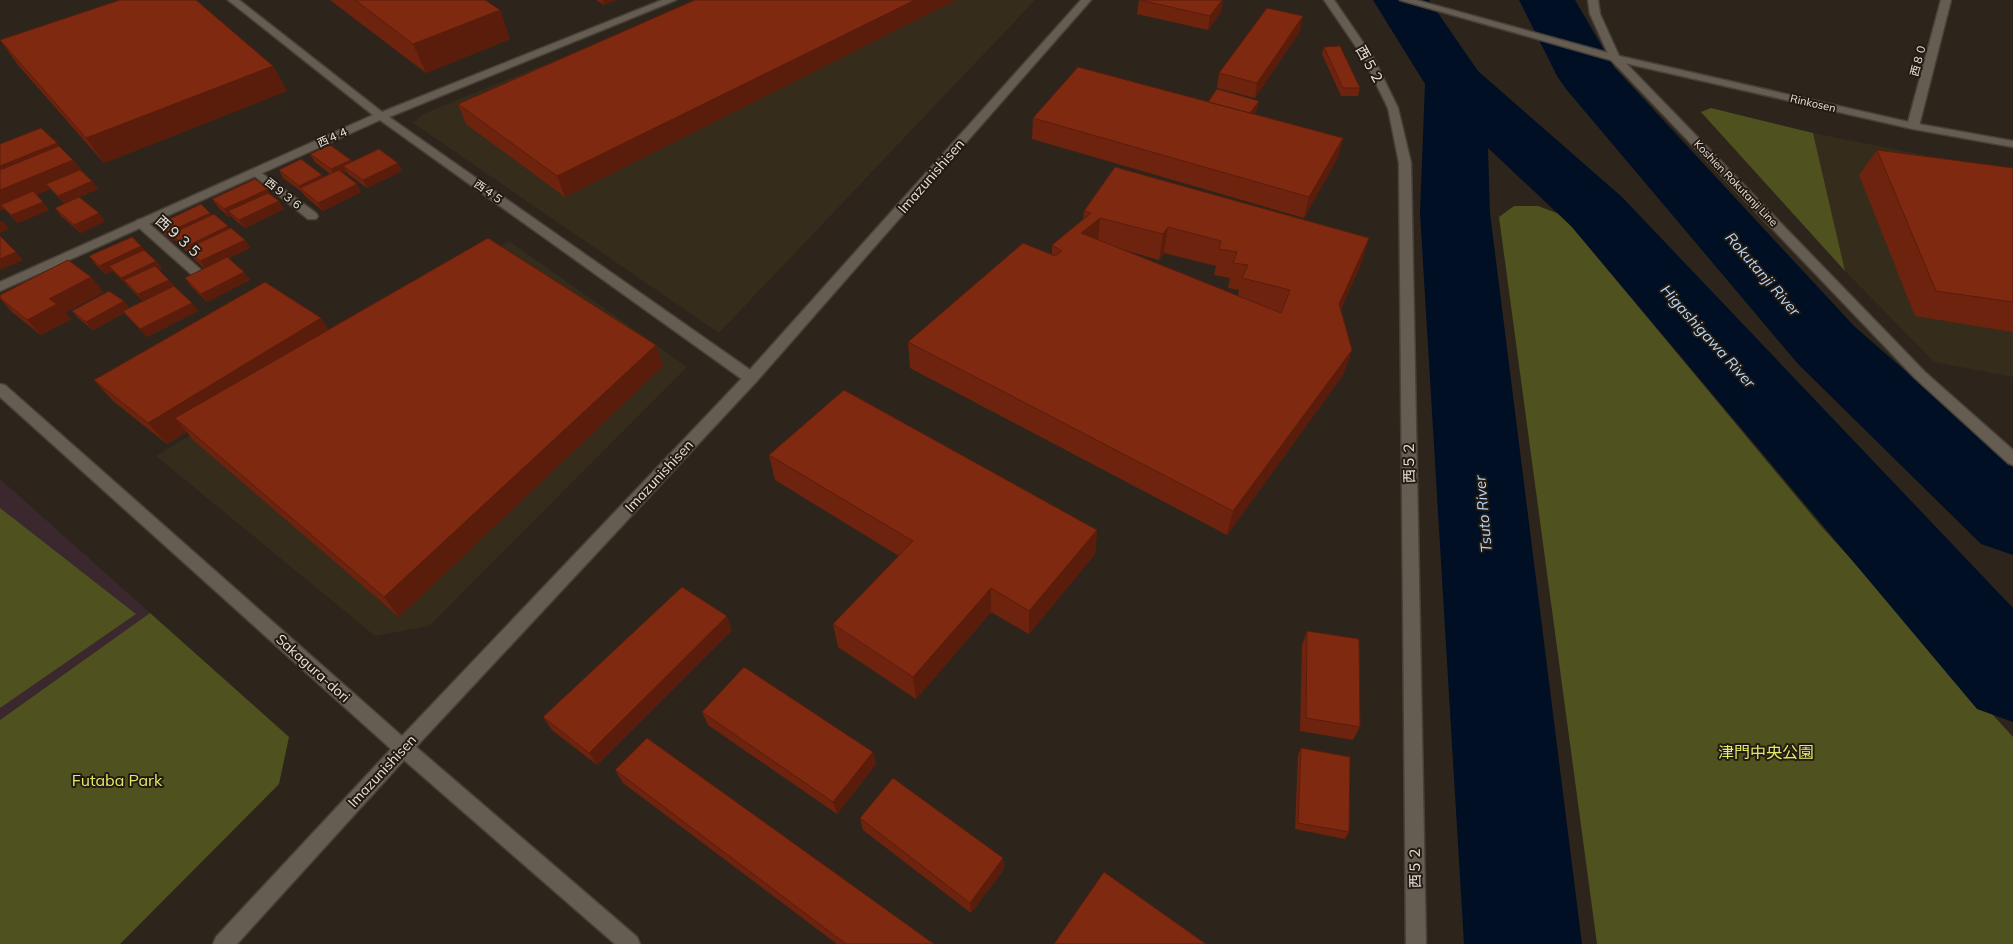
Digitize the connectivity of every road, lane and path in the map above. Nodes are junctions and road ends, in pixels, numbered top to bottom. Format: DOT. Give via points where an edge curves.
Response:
graph roads {
  1 [pos="233,0"];
  2 [pos="671,0"];
  3 [pos="1086,0"];
  4 [pos="1329,0"];
  5 [pos="1406,0"];
  6 [pos="1593,0"];
  7 [pos="1946,0"];
  8 [pos="1615,58"];
  9 [pos="381,116"];
  10 [pos="1913,126"];
  11 [pos="2013,144"];
  12 [pos="256,172"];
  13 [pos="312,216"];
  14 [pos="141,224"];
  15 [pos="196,272"];
  16 [pos="0,287"];
  17 [pos="751,378"];
  18 [pos="0,389"];
  19 [pos="2013,460"];
  20 [pos="403,748"];
  21 [pos="223,944"];
  22 [pos="630,944"];
  23 [pos="1416,944"];
  1 -- 9 [label="street, 西４５"];
  2 -- 9 [label="street, 西４４"];
  3 -- 17 [label="street, Imazunishisen"];
  4 -- 23 [label="street, 西５２" via="1368,57 1393,108 1404,163"];
  5 -- 8 [label="street"];
  6 -- 8 [label="street" via="1595,14"];
  7 -- 10 [label="street, 西８０"];
  8 -- 10 [label="street, Rinkosen"];
  8 -- 19 [label="street, Koshien Rokutanji Line" via="1920,375"];
  9 -- 12 [label="street, 西４４"];
  9 -- 17 [label="street, 西４５"];
  10 -- 11 [label="street, Rinkosen"];
  12 -- 13 [label="street, 西９３６"];
  12 -- 14 [label="street, 西４４"];
  14 -- 15 [label="street, 西９３５"];
  14 -- 16 [label="street, 西４４"];
  17 -- 20 [label="street, Imazunishisen"];
  18 -- 20 [label="street, Sakagura-dori"];
  20 -- 21 [label="street, Imazunishisen"];
  20 -- 22 [label="street, Sakagura-dori"];
}
